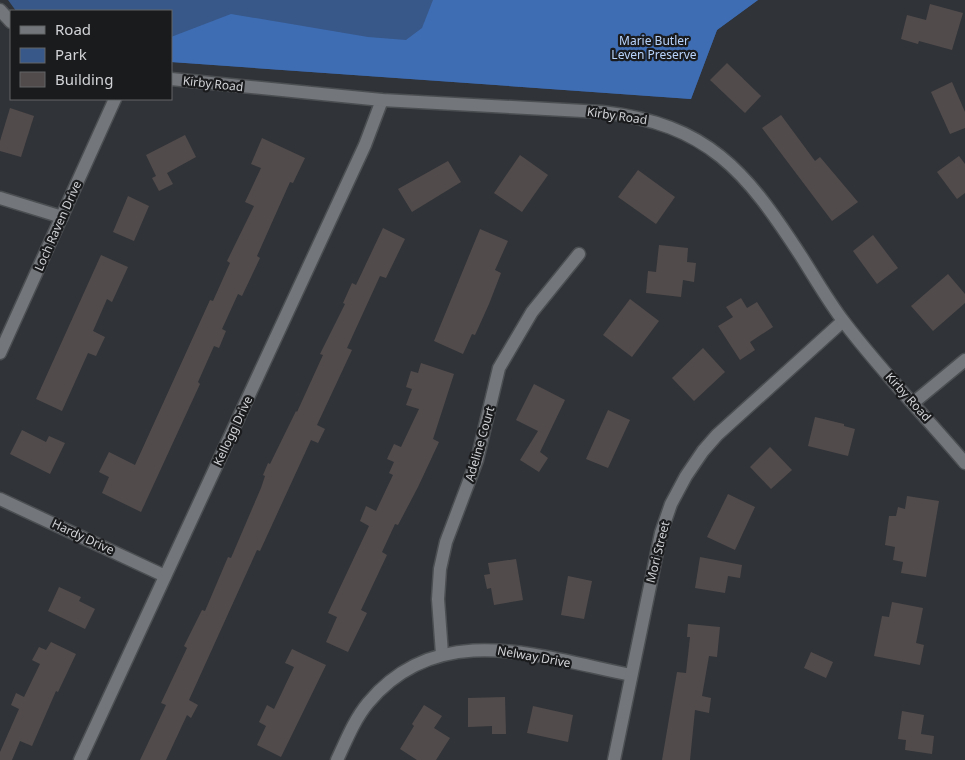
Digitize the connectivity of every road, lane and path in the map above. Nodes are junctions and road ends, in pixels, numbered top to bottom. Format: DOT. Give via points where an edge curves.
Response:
graph roads {
  1 [pos="0,10"];
  2 [pos="10,21"];
  3 [pos="172,79"];
  4 [pos="115,100"];
  5 [pos="382,100"];
  6 [pos="0,198"];
  7 [pos="62,216"];
  8 [pos="579,254"];
  9 [pos="843,321"];
  10 [pos="0,353"];
  11 [pos="965,360"];
  12 [pos="913,403"];
  13 [pos="965,463"];
  14 [pos="0,499"];
  15 [pos="166,576"];
  16 [pos="442,654"];
  17 [pos="631,675"];
  18 [pos="80,760"];
  19 [pos="337,760"];
  20 [pos="614,760"];
  1 -- 2 [label="street"];
  3 -- 5 [label="street, Kirby Road"];
  4 -- 7 [label="street, Loch Raven Drive"];
  5 -- 9 [label="street, Kirby Road" via="612,113 662,123 687,133 733,167 762,198"];
  5 -- 15 [label="street, Kellogg Drive" via="365,145"];
  6 -- 7 [label="street"];
  7 -- 10 [label="street, Loch Raven Drive"];
  8 -- 16 [label="street, Adeline Court" via="532,312 499,368 477,460 446,542 440,569 438,599"];
  9 -- 12 [label="street, Kirby Road"];
  9 -- 17 [label="street, Mori Street" via="717,435 686,476 660,533"];
  11 -- 12 [label="street"];
  12 -- 13 [label="street, Kirby Road"];
  14 -- 15 [label="street, Hardy Drive"];
  15 -- 18 [label="street, Kellogg Drive"];
  16 -- 17 [label="street, Nelway Drive" via="481,649 508,650"];
  16 -- 19 [label="street, Nelway Drive" via="403,672 383,687 354,724"];
  17 -- 20 [label="street, Mori Street"];
}
